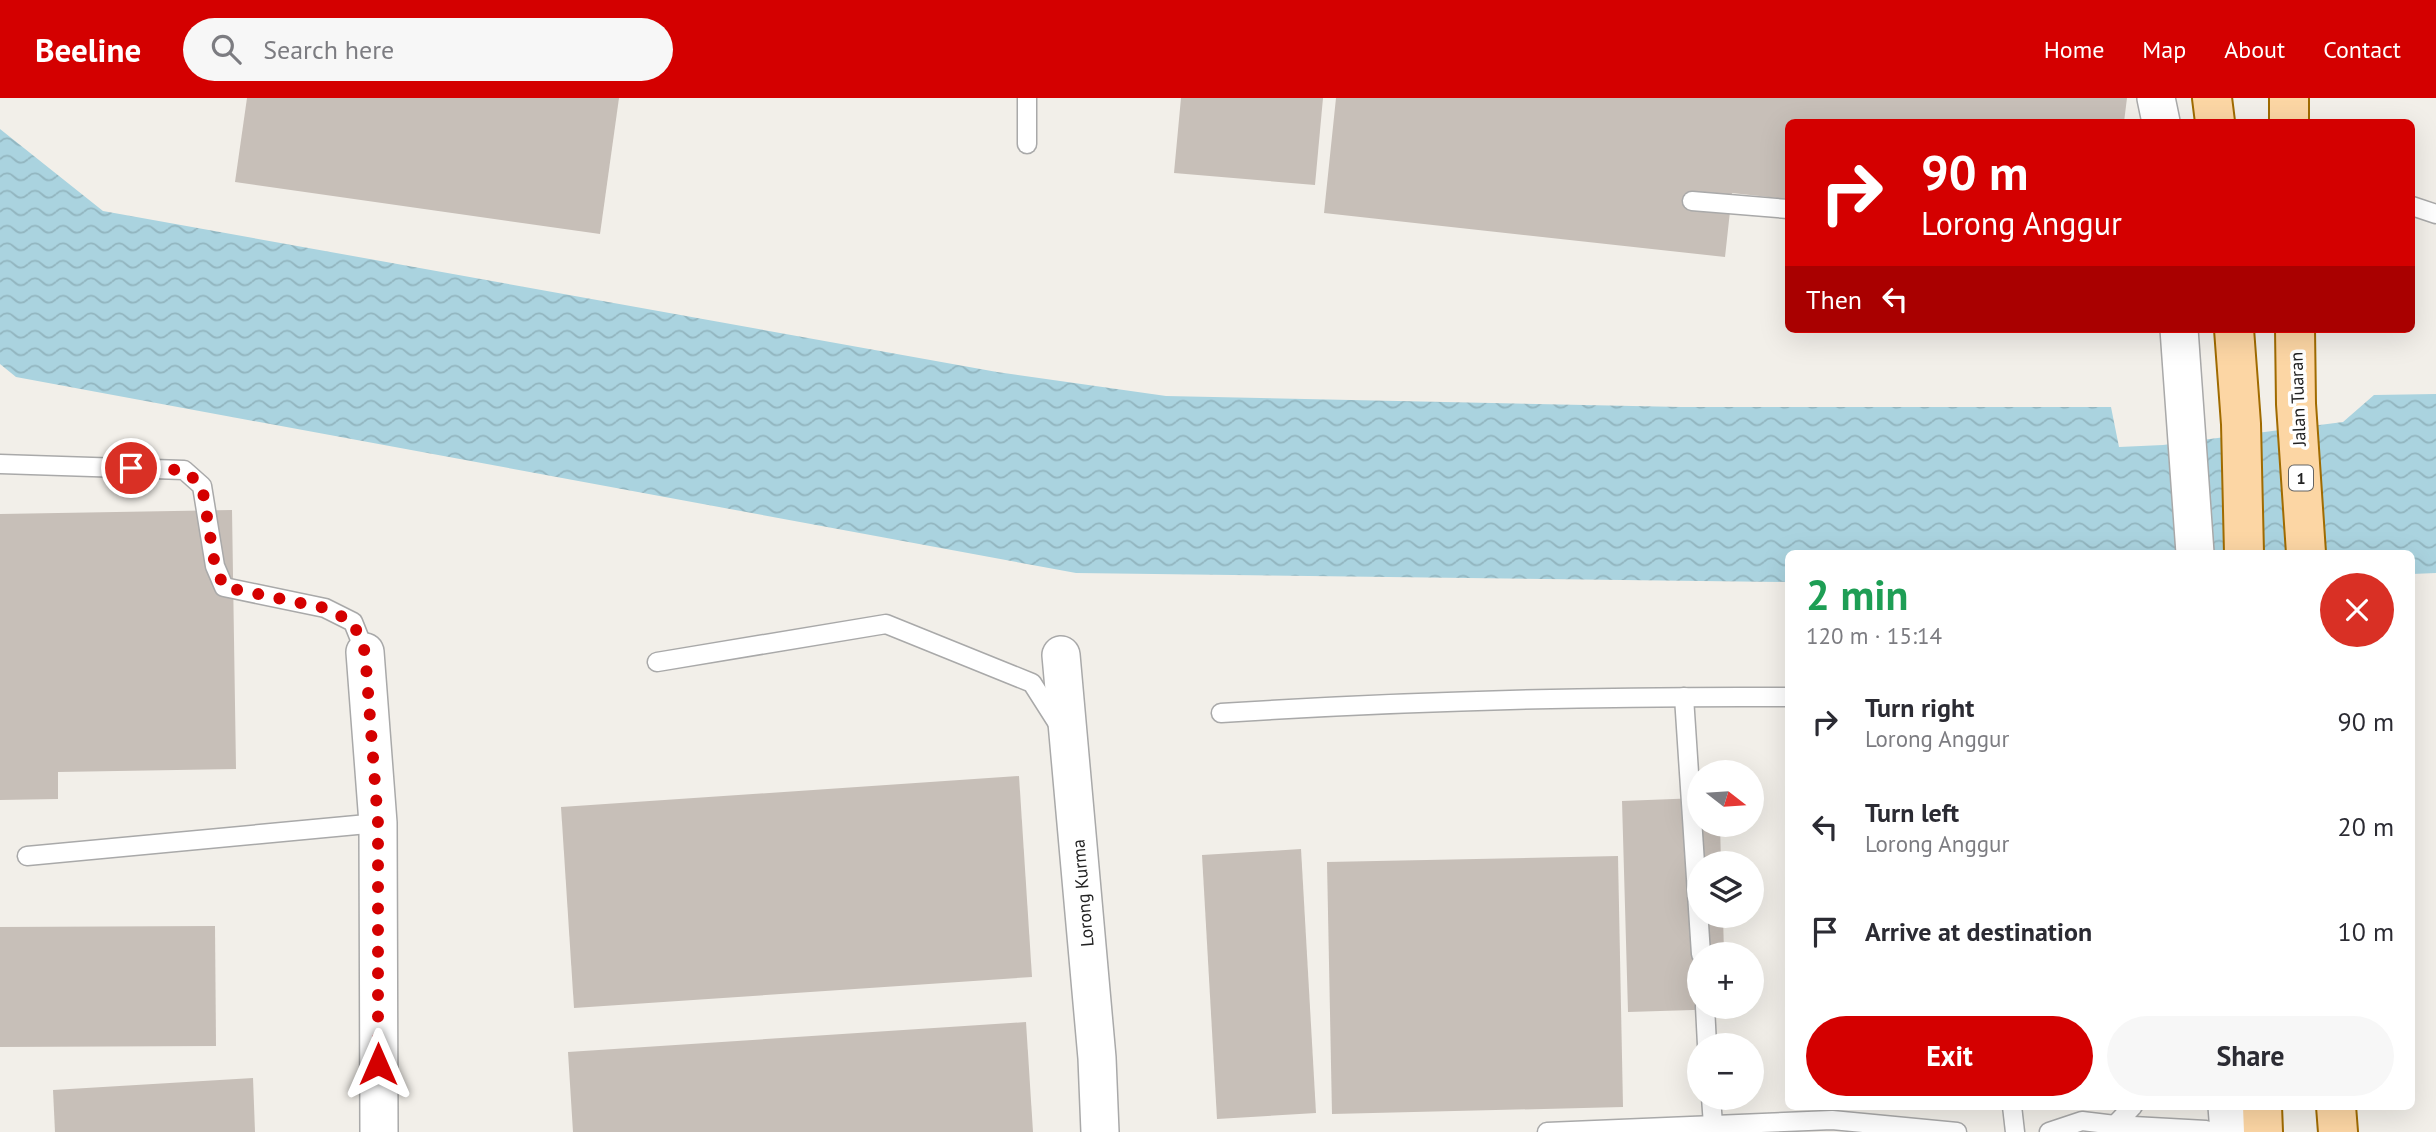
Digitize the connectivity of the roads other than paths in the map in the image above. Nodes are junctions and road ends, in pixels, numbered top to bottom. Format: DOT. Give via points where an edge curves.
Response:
graph roads {
  1 [pos="1027,98"];
  2 [pos="2156,98"];
  3 [pos="2212,98"];
  4 [pos="2289,98"];
  5 [pos="2160,119"];
  6 [pos="2215,119"];
  7 [pos="2289,119"];
  8 [pos="1027,144"];
  9 [pos="1692,201"];
  10 [pos="2415,207"];
  11 [pos="1785,209"];
  12 [pos="2436,214"];
  13 [pos="2234,333"];
  14 [pos="2295,333"];
  15 [pos="2180,338"];
  16 [pos="0,464"];
  17 [pos="2195,550"];
  18 [pos="2244,550"];
  19 [pos="2306,550"];
  20 [pos="365,652"];
  21 [pos="1061,655"];
  22 [pos="657,663"];
  23 [pos="1684,696"];
  24 [pos="1785,697"];
  25 [pos="1221,713"];
  26 [pos="1070,742"];
  27 [pos="378,823"];
  28 [pos="27,856"];
  29 [pos="1700,942"];
  30 [pos="1712,1110"];
  31 [pos="2012,1110"];
  32 [pos="2129,1110"];
  33 [pos="2227,1110"];
  34 [pos="2262,1110"];
  35 [pos="2336,1110"];
  36 [pos="1713,1125"];
  37 [pos="2115,1125"];
  38 [pos="1833,1126"];
  39 [pos="379,1132"];
  40 [pos="1100,1132"];
  41 [pos="1547,1132"];
  42 [pos="1957,1132"];
  43 [pos="2015,1132"];
  44 [pos="2049,1132"];
  45 [pos="2208,1132"];
  46 [pos="2229,1132"];
  47 [pos="2263,1132"];
  48 [pos="2338,1132"];
  1 -- 8 [label="lane"];
  2 -- 5 [label="street"];
  3 -- 6 [label="main road"];
  4 -- 7 [label="main road"];
  9 -- 11 [label="lane"];
  10 -- 12 [label="lane"];
  13 -- 18 [label="main road"];
  14 -- 19 [label="main road, Jalan Tuaran / 1"];
  15 -- 17 [label="street"];
  16 -- 20 [label="lane" via="184,470 202,486 215,566 224,587 325,608 353,622"];
  20 -- 27 [label="street"];
  21 -- 26 [label="street, Lorong Kurma"];
  22 -- 26 [label="lane" via="886,624 1031,684"];
  23 -- 24 [label="lane"];
  23 -- 25 [label="lane"];
  23 -- 29 [label="lane"];
  26 -- 40 [label="street, Lorong Kurma"];
  27 -- 28 [label="lane"];
  27 -- 39 [label="street"];
  30 -- 36 [label="lane"];
  31 -- 43 [label="lane"];
  32 -- 37 [label="lane"];
  33 -- 46 [label="street"];
  34 -- 47 [label="main road"];
  35 -- 48 [label="main road"];
  36 -- 38 [label="lane"];
  36 -- 41 [label="lane"];
  37 -- 44 [label="lane" via="2082,1121"];
  37 -- 45 [label="lane"];
  38 -- 42 [label="lane"];
}
